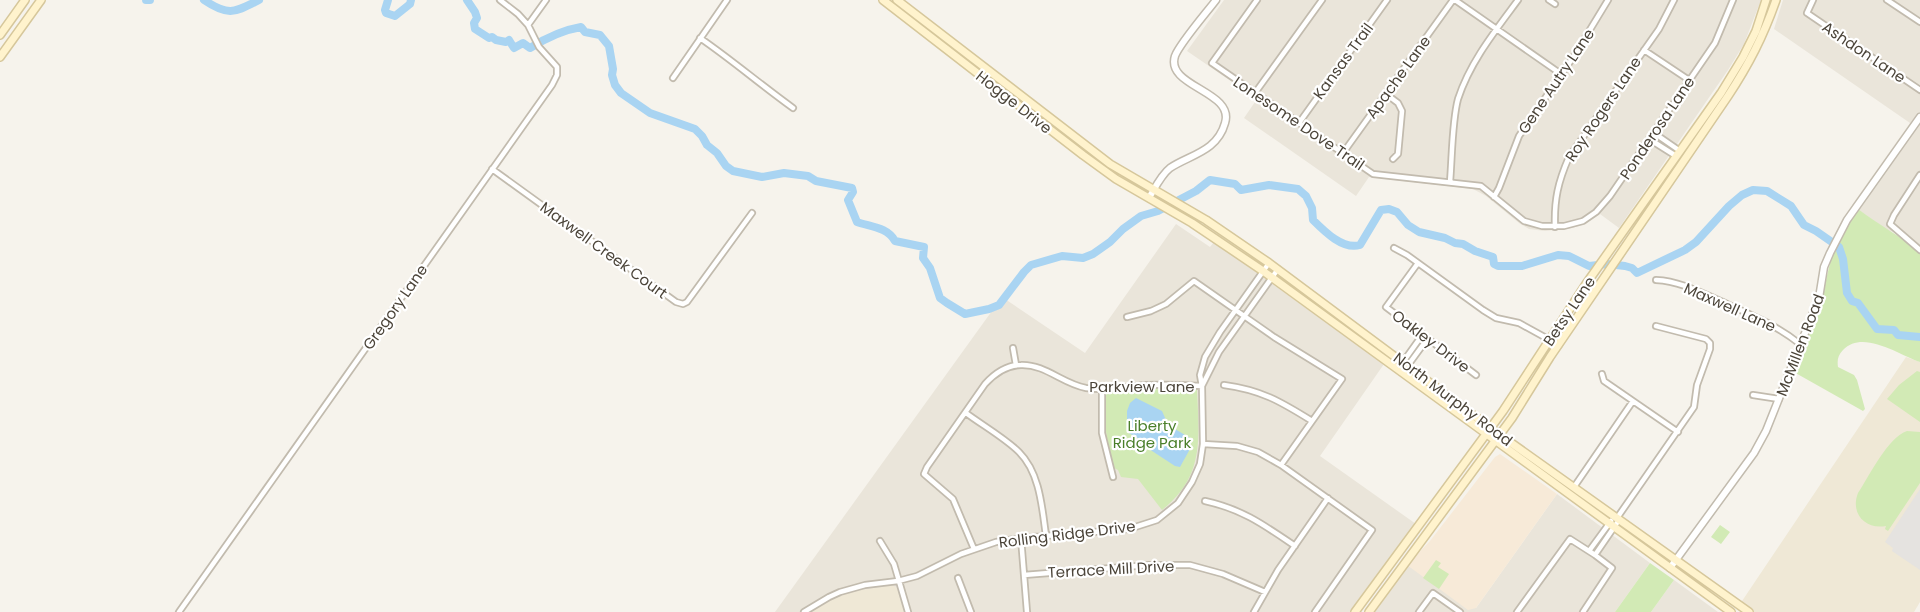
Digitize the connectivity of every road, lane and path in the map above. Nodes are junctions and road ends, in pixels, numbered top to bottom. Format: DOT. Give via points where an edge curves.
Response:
graph roads {
  1 [pos="25,0"];
  2 [pos="41,0"];
  3 [pos="500,0"];
  4 [pos="546,0"];
  5 [pos="728,0"];
  6 [pos="883,0"];
  7 [pos="897,0"];
  8 [pos="1216,0"];
  9 [pos="1257,0"];
  10 [pos="1322,0"];
  11 [pos="1387,0"];
  12 [pos="1454,0"];
  13 [pos="1518,0"];
  14 [pos="1549,0"];
  15 [pos="1608,0"];
  16 [pos="1674,0"];
  17 [pos="1733,0"];
  18 [pos="1767,0"];
  19 [pos="1776,0"];
  20 [pos="1813,0"];
  21 [pos="1887,0"];
  22 [pos="1555,4"];
  23 [pos="1920,22"];
  24 [pos="528,25"];
  25 [pos="1497,29"];
  26 [pos="0,35"];
  27 [pos="700,38"];
  28 [pos="1644,50"];
  29 [pos="0,57"];
  30 [pos="1561,74"];
  31 [pos="673,78"];
  32 [pos="998,78"];
  33 [pos="1689,80"];
  34 [pos="992,86"];
  35 [pos="1920,90"];
  36 [pos="1255,93"];
  37 [pos="1386,94"];
  38 [pos="793,108"];
  39 [pos="1920,117"];
  40 [pos="1299,123"];
  41 [pos="1653,133"];
  42 [pos="1649,139"];
  43 [pos="1344,153"];
  44 [pos="1678,154"];
  45 [pos="1685,158"];
  46 [pos="1393,159"];
  47 [pos="492,169"];
  48 [pos="1920,176"];
  49 [pos="1450,182"];
  50 [pos="1154,190"];
  51 [pos="1494,196"];
  52 [pos="1152,200"];
  53 [pos="752,213"];
  54 [pos="1554,227"];
  55 [pos="1394,248"];
  56 [pos="1920,250"];
  57 [pos="1269,263"];
  58 [pos="1418,263"];
  59 [pos="1278,269"];
  60 [pos="1263,271"];
  61 [pos="1272,278"];
  62 [pos="1656,280"];
  63 [pos="1235,310"];
  64 [pos="1127,317"];
  65 [pos="1244,317"];
  66 [pos="1656,326"];
  67 [pos="1423,334"];
  68 [pos="1428,338"];
  69 [pos="1550,339"];
  70 [pos="1800,344"];
  71 [pos="1559,345"];
  72 [pos="1013,348"];
  73 [pos="1406,363"];
  74 [pos="1016,365"];
  75 [pos="1400,371"];
  76 [pos="1602,374"];
  77 [pos="1476,375"];
  78 [pos="1224,385"];
  79 [pos="1202,386"];
  80 [pos="1102,389"];
  81 [pos="1753,395"];
  82 [pos="1779,399"];
  83 [pos="1633,401"];
  84 [pos="966,413"];
  85 [pos="1312,421"];
  86 [pos="1491,428"];
  87 [pos="1678,432"];
  88 [pos="1485,435"];
  89 [pos="1500,435"];
  90 [pos="1495,442"];
  91 [pos="1203,444"];
  92 [pos="1281,465"];
  93 [pos="1113,477"];
  94 [pos="1448,487"];
  95 [pos="1574,487"];
  96 [pos="1457,494"];
  97 [pos="1328,498"];
  98 [pos="1205,501"];
  99 [pos="1617,518"];
  100 [pos="1611,525"];
  101 [pos="1046,536"];
  102 [pos="1021,538"];
  103 [pos="880,541"];
  104 [pos="1406,544"];
  105 [pos="1295,546"];
  106 [pos="974,549"];
  107 [pos="1415,550"];
  108 [pos="1589,551"];
  109 [pos="1595,555"];
  110 [pos="1676,560"];
  111 [pos="1670,568"];
  112 [pos="1024,575"];
  113 [pos="958,578"];
  114 [pos="898,581"];
  115 [pos="1265,592"];
  116 [pos="1360,604"];
  117 [pos="179,612"];
  118 [pos="804,612"];
  119 [pos="908,612"];
  120 [pos="971,612"];
  121 [pos="1027,612"];
  122 [pos="1254,612"];
  123 [pos="1315,612"];
  124 [pos="1355,612"];
  125 [pos="1370,612"];
  126 [pos="1419,612"];
  127 [pos="1460,612"];
  128 [pos="1517,612"];
  129 [pos="1582,612"];
  130 [pos="1731,612"];
  131 [pos="1749,612"];
  1 -- 26 [label="main road"];
  2 -- 29 [label="main road"];
  3 -- 24 [label="street"];
  4 -- 24 [label="street"];
  5 -- 27 [label="street"];
  6 -- 34 [label="main road, Hogge Drive"];
  7 -- 32 [label="main road, Hogge Drive"];
  8 -- 50 [label="street" via="1174,61 1181,75 1222,105 1226,122 1205,150 1168,170"];
  9 -- 36 [label="street, Lonesome Dove Trail" via="1212,63"];
  10 -- 36 [label="street"];
  11 -- 40 [label="street, Kansas Trail"];
  12 -- 25 [label="street"];
  12 -- 37 [label="street, Apache Lane"];
  13 -- 25 [label="street"];
  14 -- 22 [label="street"];
  15 -- 30 [label="street, Gene Autry Lane"];
  16 -- 28 [label="street, Roy Rogers Lane"];
  17 -- 33 [label="street, Ponderosa Lane" via="1715,43"];
  18 -- 44 [label="main road, Betsy Lane" via="1743,57"];
  19 -- 45 [label="main road, Betsy Lane" via="1750,62"];
  20 -- 35 [label="street, Ashdon Lane" via="1807,13"];
  21 -- 23 [label="street"];
  24 -- 47 [label="street, Gregory Lane" via="537,44 556,65 557,75"];
  25 -- 30 [label="street"];
  25 -- 49 [label="street" via="1478,56 1458,102"];
  27 -- 31 [label="street"];
  27 -- 38 [label="street"];
  28 -- 33 [label="street"];
  28 -- 54 [label="street, Roy Rogers Lane" via="1569,157 1559,181"];
  30 -- 51 [label="street, Gene Autry Lane" via="1519,136"];
  32 -- 34 [label="main road"];
  32 -- 50 [label="main road, Hogge Drive" via="1110,164"];
  33 -- 41 [label="street, Ponderosa Lane"];
  34 -- 52 [label="main road, Hogge Drive" via="1116,179"];
  36 -- 40 [label="street, Lonesome Dove Trail"];
  37 -- 43 [label="street, Apache Lane"];
  37 -- 46 [label="street" via="1402,111 1398,154"];
  39 -- 70 [label="street, McMillen Road" via="1846,220 1824,267 1819,298"];
  40 -- 43 [label="street, Lonesome Dove Trail"];
  41 -- 42 [label="street, Ponderosa Lane"];
  41 -- 44 [label="street"];
  42 -- 44 [label="street"];
  42 -- 54 [label="street, Ponderosa Lane" via="1596,212 1583,221"];
  43 -- 49 [label="street, Lonesome Dove Trail" via="1373,174"];
  44 -- 45 [label="street"];
  44 -- 69 [label="main road, Betsy Lane"];
  45 -- 71 [label="main road, Betsy Lane"];
  47 -- 53 [label="street, Maxwell Creek Court" via="683,304"];
  47 -- 117 [label="street, Gregory Lane"];
  48 -- 56 [label="street" via="1890,224"];
  49 -- 51 [label="street, Lonesome Dove Trail" via="1481,186"];
  50 -- 52 [label="street"];
  50 -- 57 [label="main road, North Murphy Road"];
  51 -- 54 [label="street, Lonesome Dove Trail" via="1524,221"];
  52 -- 60 [label="main road, North Murphy Road"];
  55 -- 58 [label="street"];
  57 -- 59 [label="main road, North Murphy Road"];
  57 -- 60 [label="street, Rolling Ridge Drive"];
  58 -- 67 [label="street, Oakley Drive" via="1386,307"];
  58 -- 69 [label="street" via="1496,318 1519,323"];
  59 -- 61 [label="street, Rolling Ridge Drive"];
  59 -- 73 [label="main road, North Murphy Road"];
  60 -- 61 [label="main road, North Murphy Road"];
  60 -- 63 [label="street, Rolling Ridge Drive"];
  61 -- 65 [label="street, Rolling Ridge Drive"];
  61 -- 75 [label="main road, North Murphy Road"];
  62 -- 70 [label="street, Maxwell Lane" via="1683,286 1765,320"];
  63 -- 64 [label="street" via="1194,281 1166,304"];
  63 -- 65 [label="street"];
  63 -- 79 [label="street, Rolling Ridge Drive" via="1205,357 1200,375"];
  65 -- 79 [label="street, Rolling Ridge Drive" via="1219,352"];
  65 -- 85 [label="street" via="1342,379"];
  66 -- 87 [label="street" via="1710,343 1694,408"];
  67 -- 68 [label="street, Oakley Drive"];
  67 -- 73 [label="street"];
  68 -- 73 [label="street"];
  68 -- 77 [label="street, Oakley Drive"];
  69 -- 71 [label="street"];
  69 -- 86 [label="main road, Betsy Lane"];
  70 -- 82 [label="street, McMillen Road"];
  71 -- 89 [label="main road, Betsy Lane"];
  72 -- 74 [label="street"];
  73 -- 75 [label="street"];
  73 -- 86 [label="main road, North Murphy Road"];
  74 -- 80 [label="street, Parkview Lane" via="1033,366 1075,385"];
  74 -- 84 [label="street" via="1000,370 990,379"];
  75 -- 88 [label="main road, North Murphy Road"];
  76 -- 83 [label="street" via="1604,381"];
  78 -- 85 [label="street" via="1267,395"];
  79 -- 80 [label="street, Parkview Lane"];
  79 -- 91 [label="street, Rolling Ridge Drive"];
  80 -- 93 [label="street" via="1102,434"];
  81 -- 82 [label="street"];
  82 -- 110 [label="street, McMillen Road" via="1754,453"];
  83 -- 87 [label="street"];
  83 -- 95 [label="street"];
  84 -- 101 [label="street" via="1020,452 1039,490"];
  84 -- 106 [label="street" via="924,474 953,499"];
  85 -- 92 [label="street"];
  86 -- 88 [label="main road, Betsy Lane"];
  86 -- 89 [label="main road, North Murphy Road"];
  87 -- 99 [label="street"];
  88 -- 90 [label="main road, North Murphy Road"];
  88 -- 94 [label="main road, Betsy Lane"];
  89 -- 90 [label="main road, Betsy Lane"];
  89 -- 95 [label="main road, North Murphy Road"];
  90 -- 96 [label="main road, Betsy Lane"];
  90 -- 100 [label="main road, North Murphy Road"];
  91 -- 92 [label="street" via="1243,447"];
  91 -- 101 [label="street, Rolling Ridge Drive" via="1192,482 1178,503 1157,520 1129,529"];
  92 -- 97 [label="street"];
  94 -- 96 [label="main road"];
  94 -- 104 [label="main road, Betsy Lane"];
  95 -- 99 [label="main road, North Murphy Road"];
  96 -- 107 [label="main road, Betsy Lane"];
  97 -- 105 [label="street"];
  97 -- 123 [label="street" via="1372,530"];
  98 -- 105 [label="street" via="1240,510"];
  99 -- 100 [label="street"];
  99 -- 110 [label="main road, North Murphy Road"];
  100 -- 108 [label="street"];
  100 -- 109 [label="street"];
  100 -- 111 [label="main road, North Murphy Road"];
  101 -- 102 [label="street, Rolling Ridge Drive"];
  102 -- 106 [label="street, Rolling Ridge Drive"];
  102 -- 112 [label="street"];
  103 -- 114 [label="street" via="892,559"];
  104 -- 107 [label="main road"];
  104 -- 116 [label="main road, Betsy Lane"];
  105 -- 115 [label="street"];
  106 -- 114 [label="street, Rolling Ridge Drive"];
  107 -- 125 [label="main road, Betsy Lane"];
  108 -- 109 [label="street"];
  108 -- 128 [label="street" via="1570,539"];
  109 -- 129 [label="street" via="1612,568"];
  110 -- 111 [label="street, McMillen Road"];
  110 -- 131 [label="main road, North Murphy Road"];
  111 -- 130 [label="main road, North Murphy Road"];
  112 -- 115 [label="street, Terrace Mill Drive" via="1149,565 1190,566 1223,573"];
  112 -- 121 [label="street"];
  113 -- 120 [label="street"];
  114 -- 118 [label="street, Rolling Ridge Drive" via="846,590"];
  114 -- 119 [label="street"];
  115 -- 122 [label="street"];
  116 -- 124 [label="main road, Betsy Lane"];
  116 -- 125 [label="street"];
  126 -- 127 [label="street" via="1433,593"];
}
